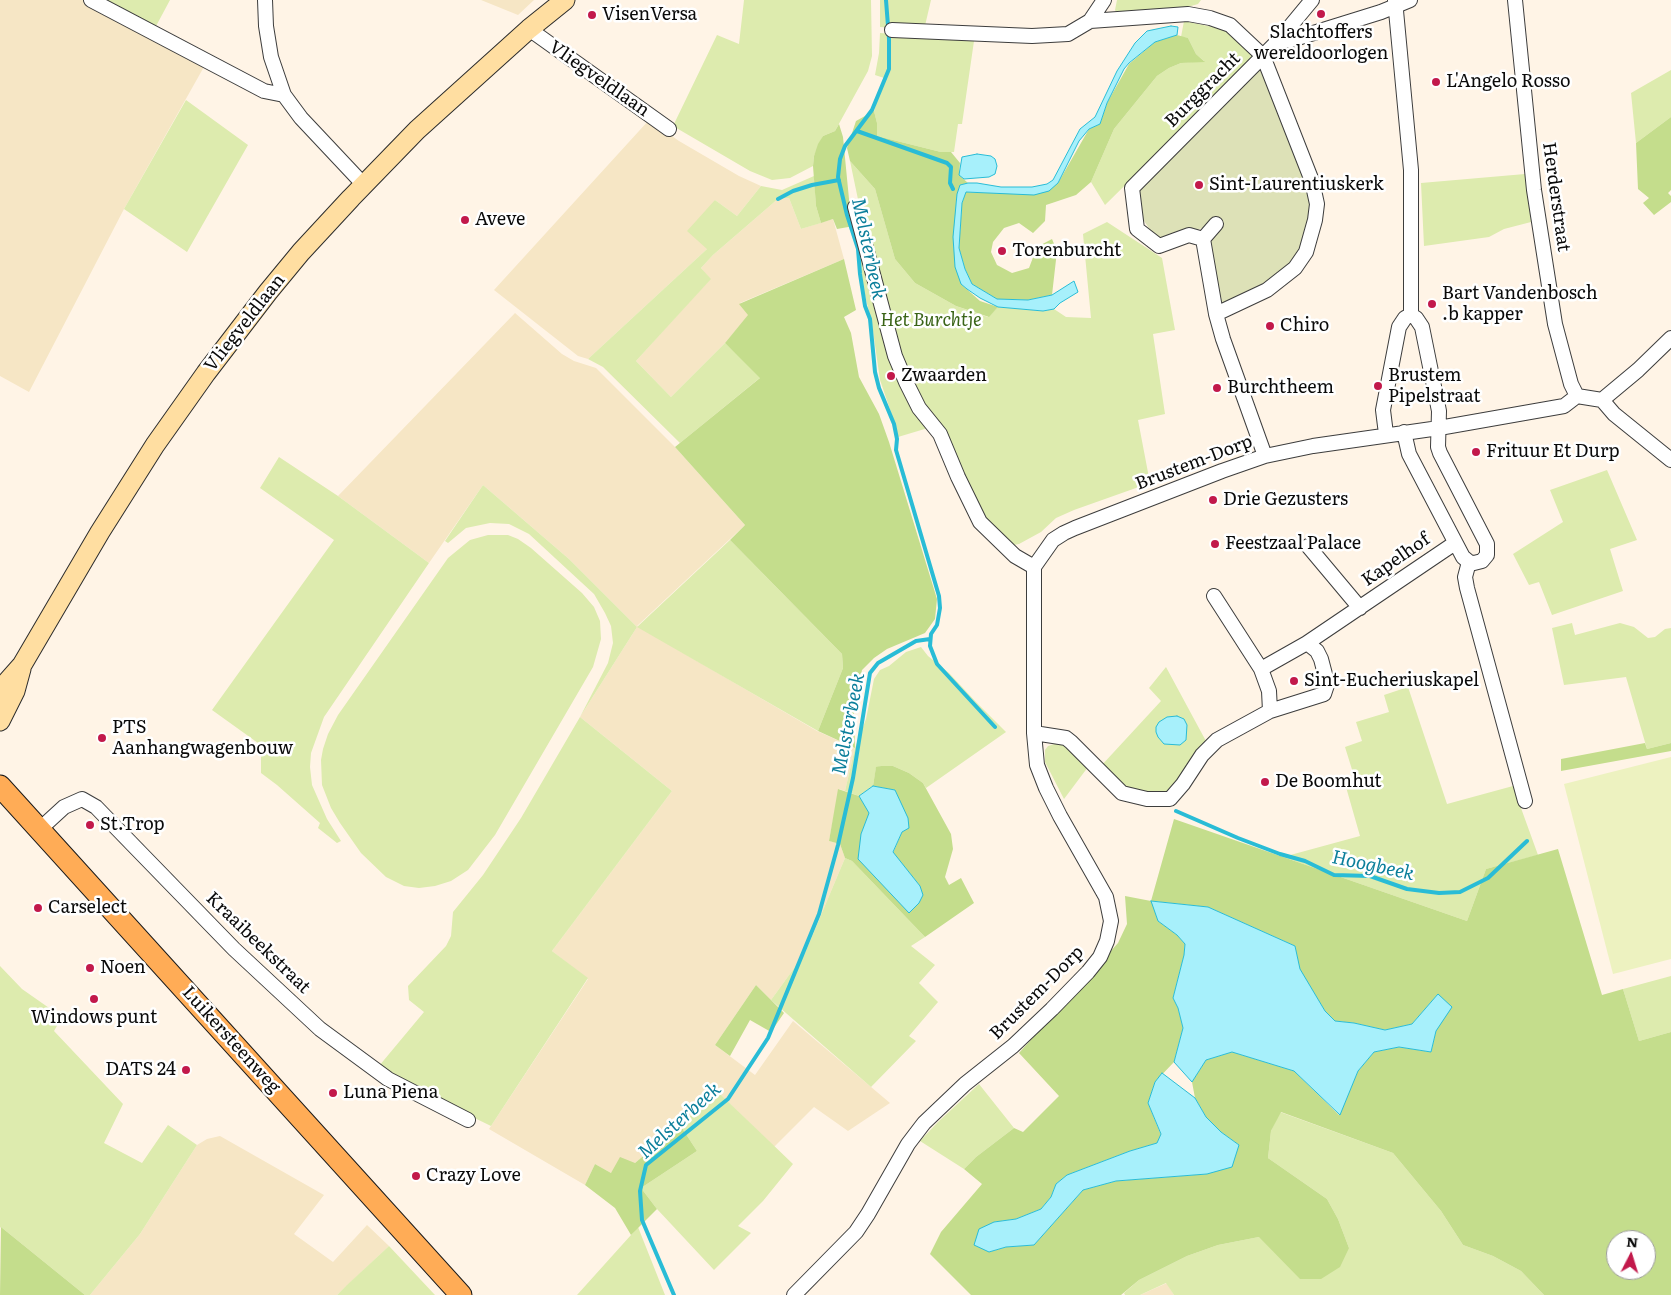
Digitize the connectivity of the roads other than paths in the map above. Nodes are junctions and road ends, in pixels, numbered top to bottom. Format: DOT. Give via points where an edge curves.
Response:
graph roads {
  1 [pos="91,0"];
  2 [pos="265,0"];
  3 [pos="565,0"];
  4 [pos="1104,0"];
  5 [pos="1312,0"];
  6 [pos="1410,0"];
  7 [pos="1515,0"];
  8 [pos="1396,3"];
  9 [pos="1090,21"];
  10 [pos="530,29"];
  11 [pos="892,30"];
  12 [pos="1278,41"];
  13 [pos="1263,56"];
  14 [pos="284,95"];
  15 [pos="669,130"];
  16 [pos="364,185"];
  17 [pos="856,207"];
  18 [pos="1216,224"];
  19 [pos="1202,239"];
  20 [pos="1216,314"];
  21 [pos="1411,315"];
  22 [pos="1671,338"];
  23 [pos="1578,396"];
  24 [pos="1602,400"];
  25 [pos="1439,428"];
  26 [pos="1404,432"];
  27 [pos="1386,434"];
  28 [pos="1266,456"];
  29 [pos="1671,460"];
  30 [pos="1455,544"];
  31 [pos="1308,546"];
  32 [pos="1469,562"];
  33 [pos="1034,567"];
  34 [pos="1214,596"];
  35 [pos="1360,608"];
  36 [pos="1307,643"];
  37 [pos="22,666"];
  38 [pos="1261,669"];
  39 [pos="0,690"];
  40 [pos="1270,711"];
  41 [pos="0,721"];
  42 [pos="1034,733"];
  43 [pos="0,786"];
  44 [pos="1525,801"];
  45 [pos="40,829"];
  46 [pos="468,1120"];
  47 [pos="461,1295"];
  48 [pos="794,1295"];
  1 -- 14 [label="street" via="264,90"];
  2 -- 14 [label="street" via="271,57"];
  3 -- 10 [label="main road, Vliegveldlaan"];
  4 -- 9 [label="street"];
  5 -- 12 [label="street"];
  6 -- 8 [label="street"];
  7 -- 23 [label="street, Herderstraat" via="1536,200 1555,324 1571,384"];
  8 -- 12 [label="street" via="1290,40"];
  8 -- 21 [label="street" via="1412,170"];
  9 -- 11 [label="street" via="1068,34 1032,36"];
  9 -- 13 [label="street" via="1188,14 1210,18 1230,25"];
  10 -- 15 [label="street, Vliegveldlaan"];
  10 -- 16 [label="main road, Vliegveldlaan" via="416,130"];
  12 -- 13 [label="street"];
  13 -- 19 [label="street, Burggracht" via="1132,188 1137,229 1158,246 1189,235"];
  13 -- 20 [label="street, Burggracht" via="1312,181 1317,204 1315,220 1306,252 1295,268 1267,290"];
  14 -- 16 [label="street" via="301,118"];
  16 -- 37 [label="main road, Vliegveldlaan" via="285,272 186,400 131,482"];
  17 -- 33 [label="street" via="895,356 906,382 919,408 940,434 980,522 1015,556"];
  18 -- 19 [label="street"];
  19 -- 20 [label="street"];
  20 -- 28 [label="street"];
  21 -- 25 [label="street" via="1422,327 1439,411"];
  21 -- 27 [label="street" via="1404,318 1400,326 1383,410"];
  22 -- 24 [label="street"];
  23 -- 24 [label="street"];
  23 -- 25 [label="street, Brustem-Dorp" via="1564,406"];
  24 -- 29 [label="street" via="1614,414"];
  25 -- 26 [label="street, Brustem-Dorp"];
  25 -- 32 [label="street" via="1440,453 1488,548 1482,561"];
  26 -- 27 [label="street, Brustem-Dorp"];
  26 -- 30 [label="street" via="1410,454"];
  27 -- 28 [label="street, Brustem-Dorp"];
  28 -- 33 [label="street, Brustem-Dorp" via="1064,532 1053,540"];
  30 -- 32 [label="street"];
  30 -- 35 [label="street, Kapelhof"];
  31 -- 35 [label="street, Kapelhof"];
  32 -- 44 [label="street" via="1466,588"];
  33 -- 42 [label="street, Brustem-Dorp"];
  34 -- 38 [label="street"];
  35 -- 36 [label="street, Kapelhof"];
  36 -- 38 [label="street, Kapelhof"];
  36 -- 40 [label="street" via="1321,659 1327,685 1324,694"];
  37 -- 39 [label="main road, Vliegveldlaan"];
  37 -- 41 [label="main road, Vliegveldlaan" via="16,691"];
  38 -- 40 [label="street" via="1269,691"];
  40 -- 42 [label="street" via="1217,740 1202,755 1184,784 1170,799 1162,800 1122,793 1066,738"];
  42 -- 48 [label="street, Brustem-Dorp" via="1037,765 1046,788 1106,898 1111,921 1107,941 1088,972 1052,1008 924,1122 856,1232"];
  43 -- 45 [label="main road, Luikersteenweg"];
  45 -- 46 [label="street, Kraaibeekstraat" via="64,807 82,799 96,807 234,949 320,1029 388,1080"];
  45 -- 47 [label="main road, Luikersteenweg"];
}
